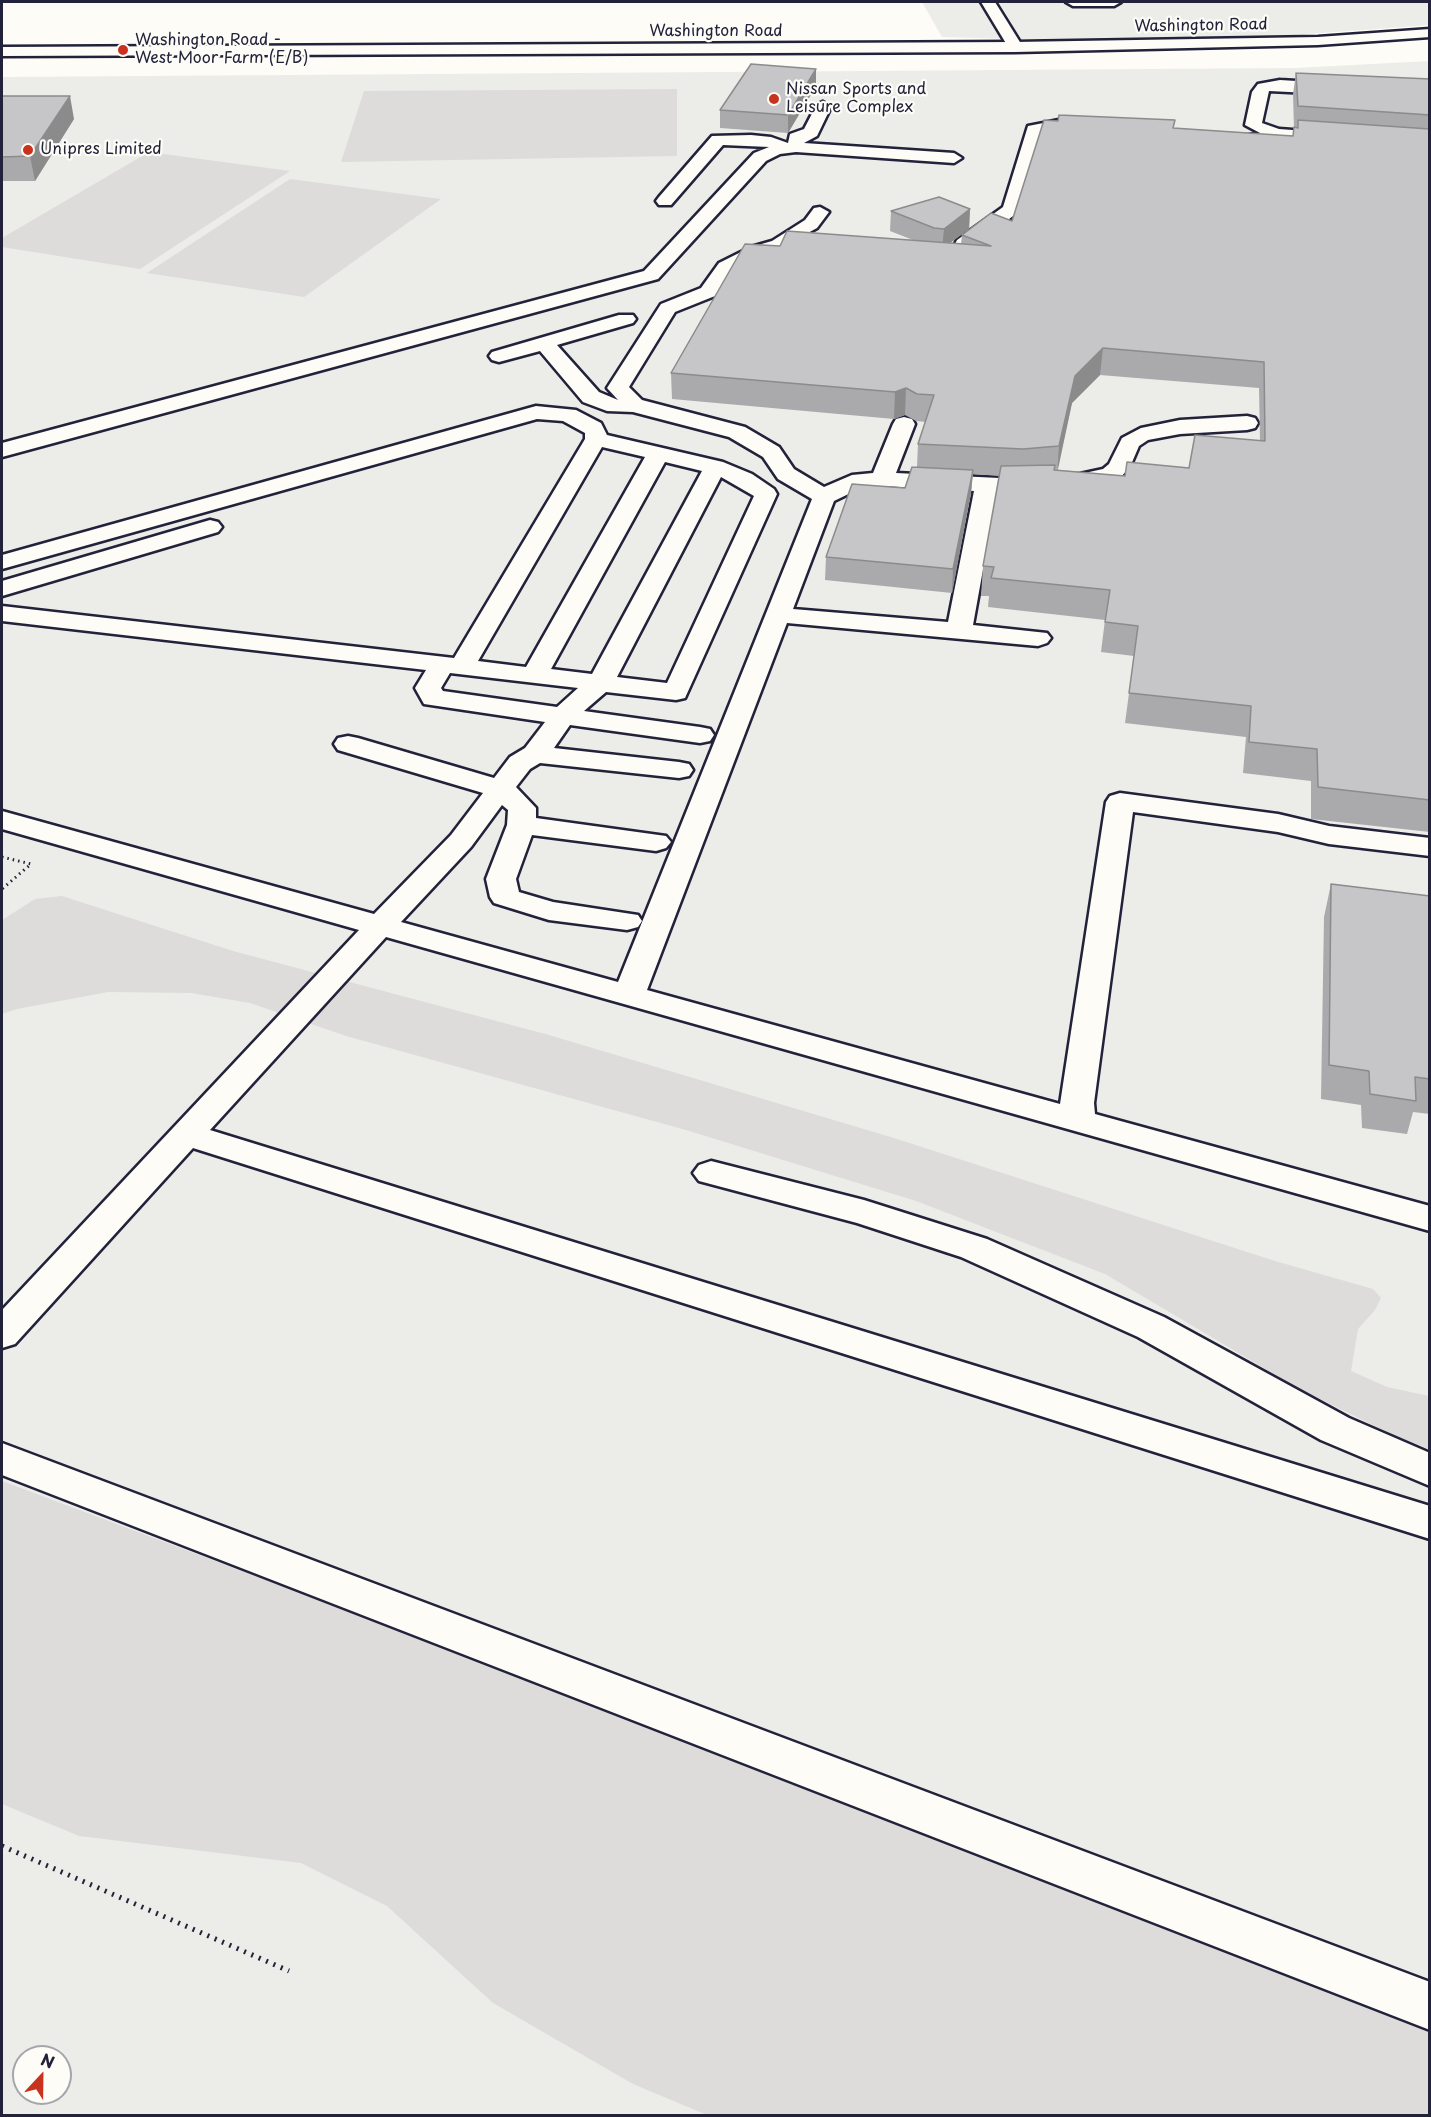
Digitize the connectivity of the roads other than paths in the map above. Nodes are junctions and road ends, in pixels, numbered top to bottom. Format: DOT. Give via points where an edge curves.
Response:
graph roads {
  1 [pos="988,2"];
  2 [pos="1073,2"];
  3 [pos="1114,2"];
  4 [pos="1430,33"];
  5 [pos="1015,48"];
  6 [pos="2,52"];
  7 [pos="1430,94"];
  8 [pos="823,107"];
  9 [pos="1111,127"];
  10 [pos="1277,134"];
  11 [pos="1208,136"];
  12 [pos="1430,145"];
  13 [pos="791,148"];
  14 [pos="954,158"];
  15 [pos="665,201"];
  16 [pos="820,212"];
  17 [pos="779,245"];
  18 [pos="846,249"];
  19 [pos="947,257"];
  20 [pos="626,319"];
  21 [pos="544,343"];
  22 [pos="499,356"];
  23 [pos="634,405"];
  24 [pos="574,417"];
  25 [pos="1247,423"];
  26 [pos="904,424"];
  27 [pos="596,439"];
  28 [pos="2,450"];
  29 [pos="658,454"];
  30 [pos="715,467"];
  31 [pos="882,479"];
  32 [pos="987,485"];
  33 [pos="824,497"];
  34 [pos="2,562"];
  35 [pos="2,589"];
  36 [pos="2,613"];
  37 [pos="778,615"];
  38 [pos="959,631"];
  39 [pos="1038,638"];
  40 [pos="452,666"];
  41 [pos="535,674"];
  42 [pos="601,682"];
  43 [pos="563,716"];
  44 [pos="700,735"];
  45 [pos="348,744"];
  46 [pos="535,753"];
  47 [pos="679,770"];
  48 [pos="501,789"];
  49 [pos="2,819"];
  50 [pos="521,825"];
  51 [pos="656,842"];
  52 [pos="1430,847"];
  53 [pos="627,921"];
  54 [pos="382,926"];
  55 [pos="629,994"];
  56 [pos="1079,1120"];
  57 [pos="186,1134"];
  58 [pos="711,1173"];
  59 [pos="1430,1219"];
  60 [pos="2,1334"];
  61 [pos="2,1459"];
  62 [pos="1430,1470"];
  63 [pos="1430,1523"];
  64 [pos="1430,2006"];
  1 -- 5 [label="main road"];
  2 -- 3 [label="main road"];
  4 -- 5 [label="main road, Washington Road" via="1318,41"];
  5 -- 6 [label="main road, Washington Road"];
  7 -- 10 [label="main road" via="1264,87 1253,125"];
  8 -- 13 [label="main road" via="811,132 796,138"];
  9 -- 19 [label="main road" via="1064,124 1035,129 1011,209"];
  10 -- 11 [label="main road" via="1234,145"];
  10 -- 12 [label="main road"];
  13 -- 14 [label="main road"];
  13 -- 15 [label="main road" via="771,142 718,140"];
  13 -- 28 [label="main road" via="760,157 651,275"];
  16 -- 17 [label="main road" via="811,224"];
  17 -- 18 [label="main road"];
  17 -- 23 [label="main road" via="758,250 726,267 708,292 668,308 618,388"];
  20 -- 21 [label="main road"];
  21 -- 22 [label="main road"];
  21 -- 23 [label="main road" via="591,397 608,405"];
  23 -- 33 [label="main road" via="737,432 771,452 786,474"];
  24 -- 27 [label="main road" via="593,428"];
  24 -- 34 [label="main road" via="536,412"];
  24 -- 35 [label="main road"];
  25 -- 32 [label="main road" via="1180,427 1142,435 1130,443 1119,468 1111,474 1020,486"];
  26 -- 31 [label="main road"];
  27 -- 29 [label="main road"];
  27 -- 40 [label="main road"];
  29 -- 30 [label="main road"];
  29 -- 41 [label="main road"];
  30 -- 42 [label="main road"];
  30 -- 42 [label="main road" via="766,494 676,692"];
  31 -- 32 [label="main road"];
  31 -- 33 [label="main road" via="860,480"];
  32 -- 38 [label="main road"];
  33 -- 37 [label="main road"];
  36 -- 40 [label="main road"];
  37 -- 38 [label="main road"];
  37 -- 55 [label="main road"];
  38 -- 39 [label="main road"];
  40 -- 41 [label="main road"];
  40 -- 43 [label="main road" via="428,688 433,698"];
  41 -- 42 [label="main road"];
  42 -- 43 [label="main road"];
  43 -- 44 [label="main road"];
  43 -- 46 [label="main road"];
  45 -- 48 [label="main road"];
  46 -- 47 [label="main road"];
  46 -- 48 [label="main road" via="520,764"];
  48 -- 50 [label="main road" via="522,808"];
  48 -- 54 [label="main road" via="461,841"];
  49 -- 54 [label="main road"];
  50 -- 51 [label="main road"];
  50 -- 53 [label="main road" via="501,879 505,897 549,911"];
  52 -- 56 [label="main road" via="1120,802 1077,1103"];
  54 -- 55 [label="main road"];
  54 -- 57 [label="main road"];
  55 -- 56 [label="main road"];
  56 -- 59 [label="main road"];
  57 -- 60 [label="main road"];
  57 -- 63 [label="main road"];
  58 -- 62 [label="main road" via="864,1212 974,1248 1151,1328 1335,1429"];
  61 -- 64 [label="main road"];
}
